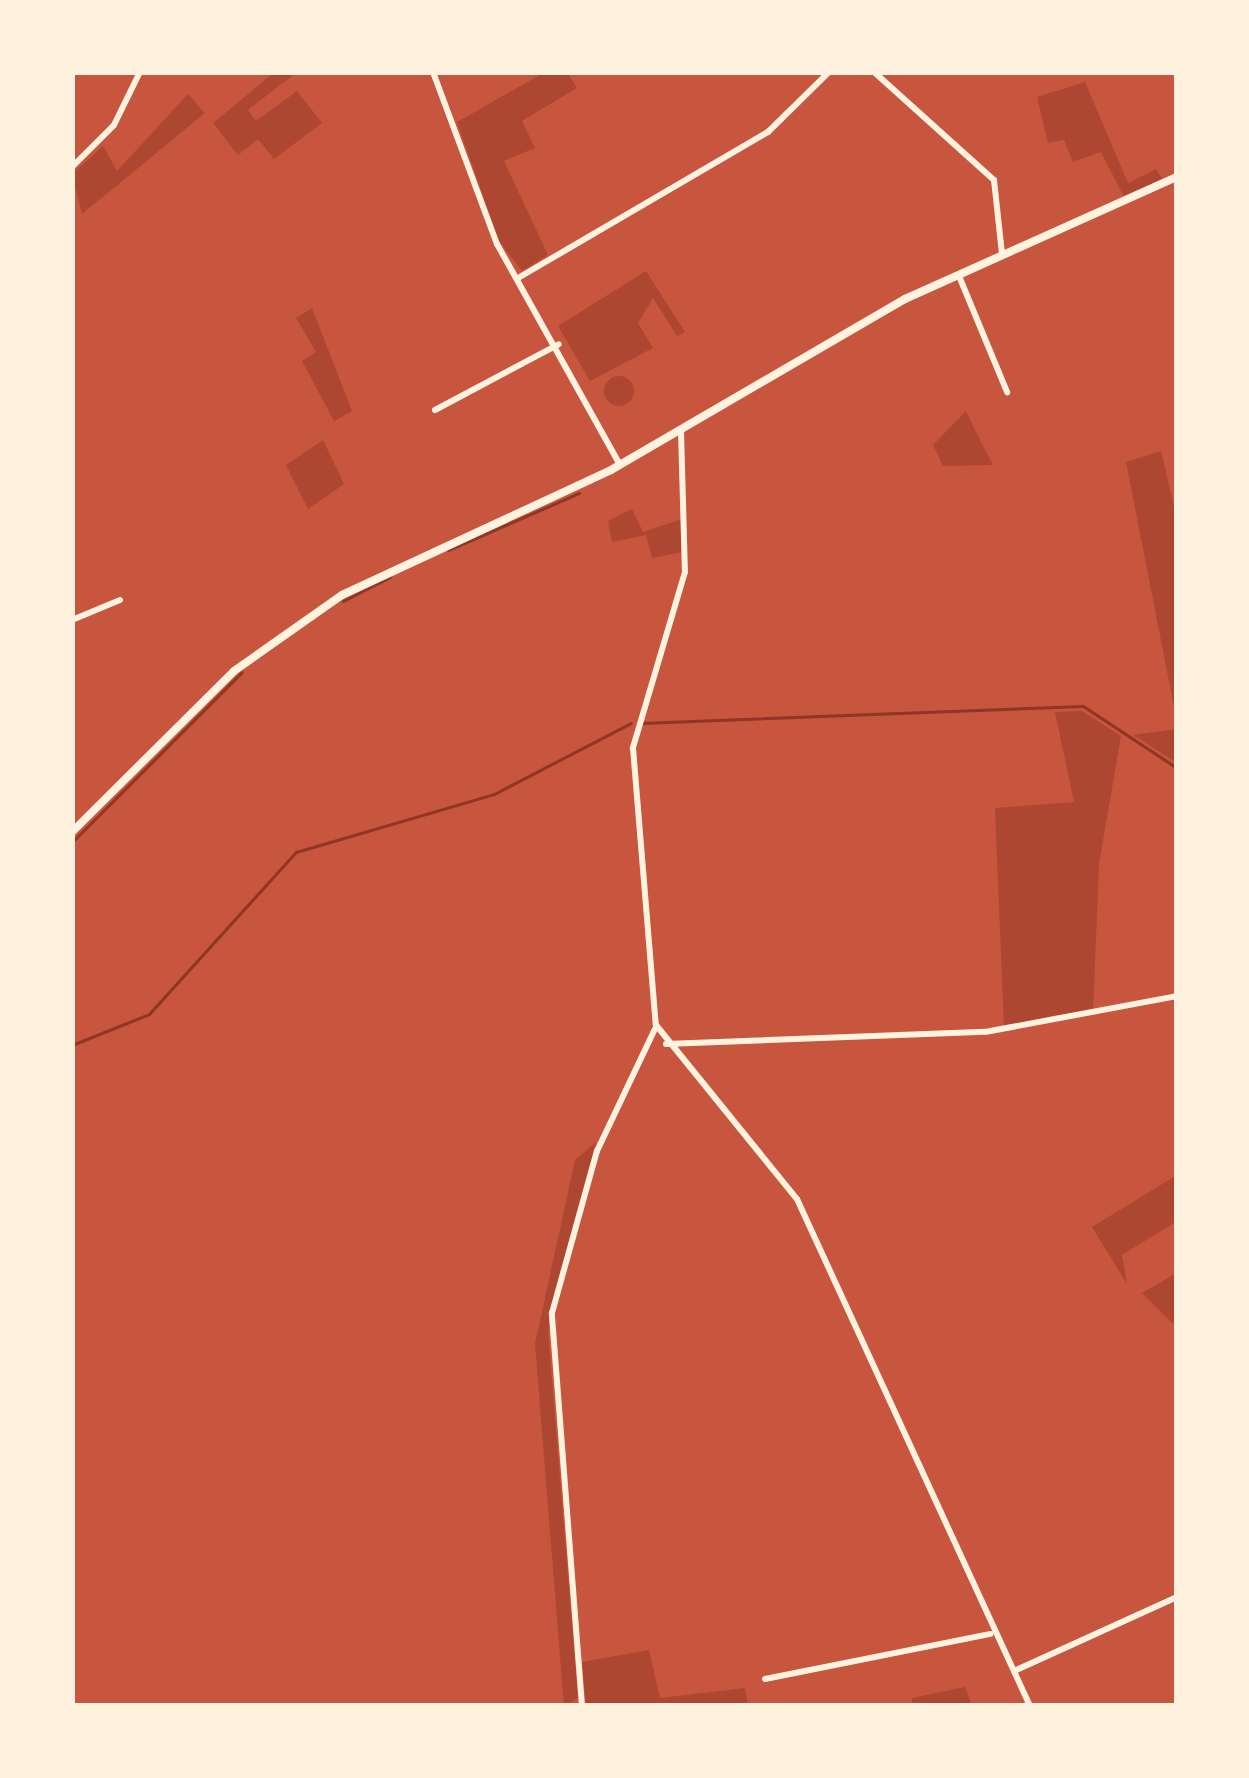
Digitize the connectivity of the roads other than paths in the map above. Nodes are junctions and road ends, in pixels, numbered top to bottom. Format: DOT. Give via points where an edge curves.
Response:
graph roads {
  1 [pos="140,72"];
  2 [pos="433,72"];
  3 [pos="830,72"];
  4 [pos="874,72"];
  5 [pos="72,166"];
  6 [pos="1177,177"];
  7 [pos="1003,258"];
  8 [pos="959,276"];
  9 [pos="518,278"];
  10 [pos="560,344"];
  11 [pos="1007,392"];
  12 [pos="435,410"];
  13 [pos="680,431"];
  14 [pos="620,465"];
  15 [pos="120,600"];
  16 [pos="72,620"];
  17 [pos="72,832"];
  18 [pos="1177,996"];
  19 [pos="656,1025"];
  20 [pos="667,1044"];
  21 [pos="1177,1597"];
  22 [pos="991,1634"];
  23 [pos="1014,1671"];
  24 [pos="765,1679"];
  25 [pos="582,1706"];
  26 [pos="1030,1706"];
  1 -- 5 [label="street" via="114,124"];
  2 -- 9 [label="street"];
  3 -- 9 [label="street" via="768,132"];
  4 -- 7 [label="street" via="994,180"];
  6 -- 7 [label="main road"];
  7 -- 8 [label="main road"];
  8 -- 11 [label="street"];
  8 -- 13 [label="main road"];
  9 -- 10 [label="street"];
  10 -- 12 [label="street"];
  10 -- 14 [label="street"];
  13 -- 14 [label="main road"];
  13 -- 19 [label="street" via="685,572 633,748"];
  14 -- 17 [label="main road" via="288,627"];
  15 -- 16 [label="street"];
  18 -- 20 [label="street" via="985,1032"];
  19 -- 20 [label="street"];
  19 -- 25 [label="street" via="597,1151 552,1313"];
  20 -- 22 [label="street" via="797,1198"];
  21 -- 23 [label="street"];
  22 -- 23 [label="street"];
  22 -- 24 [label="street"];
  23 -- 26 [label="street"];
}
